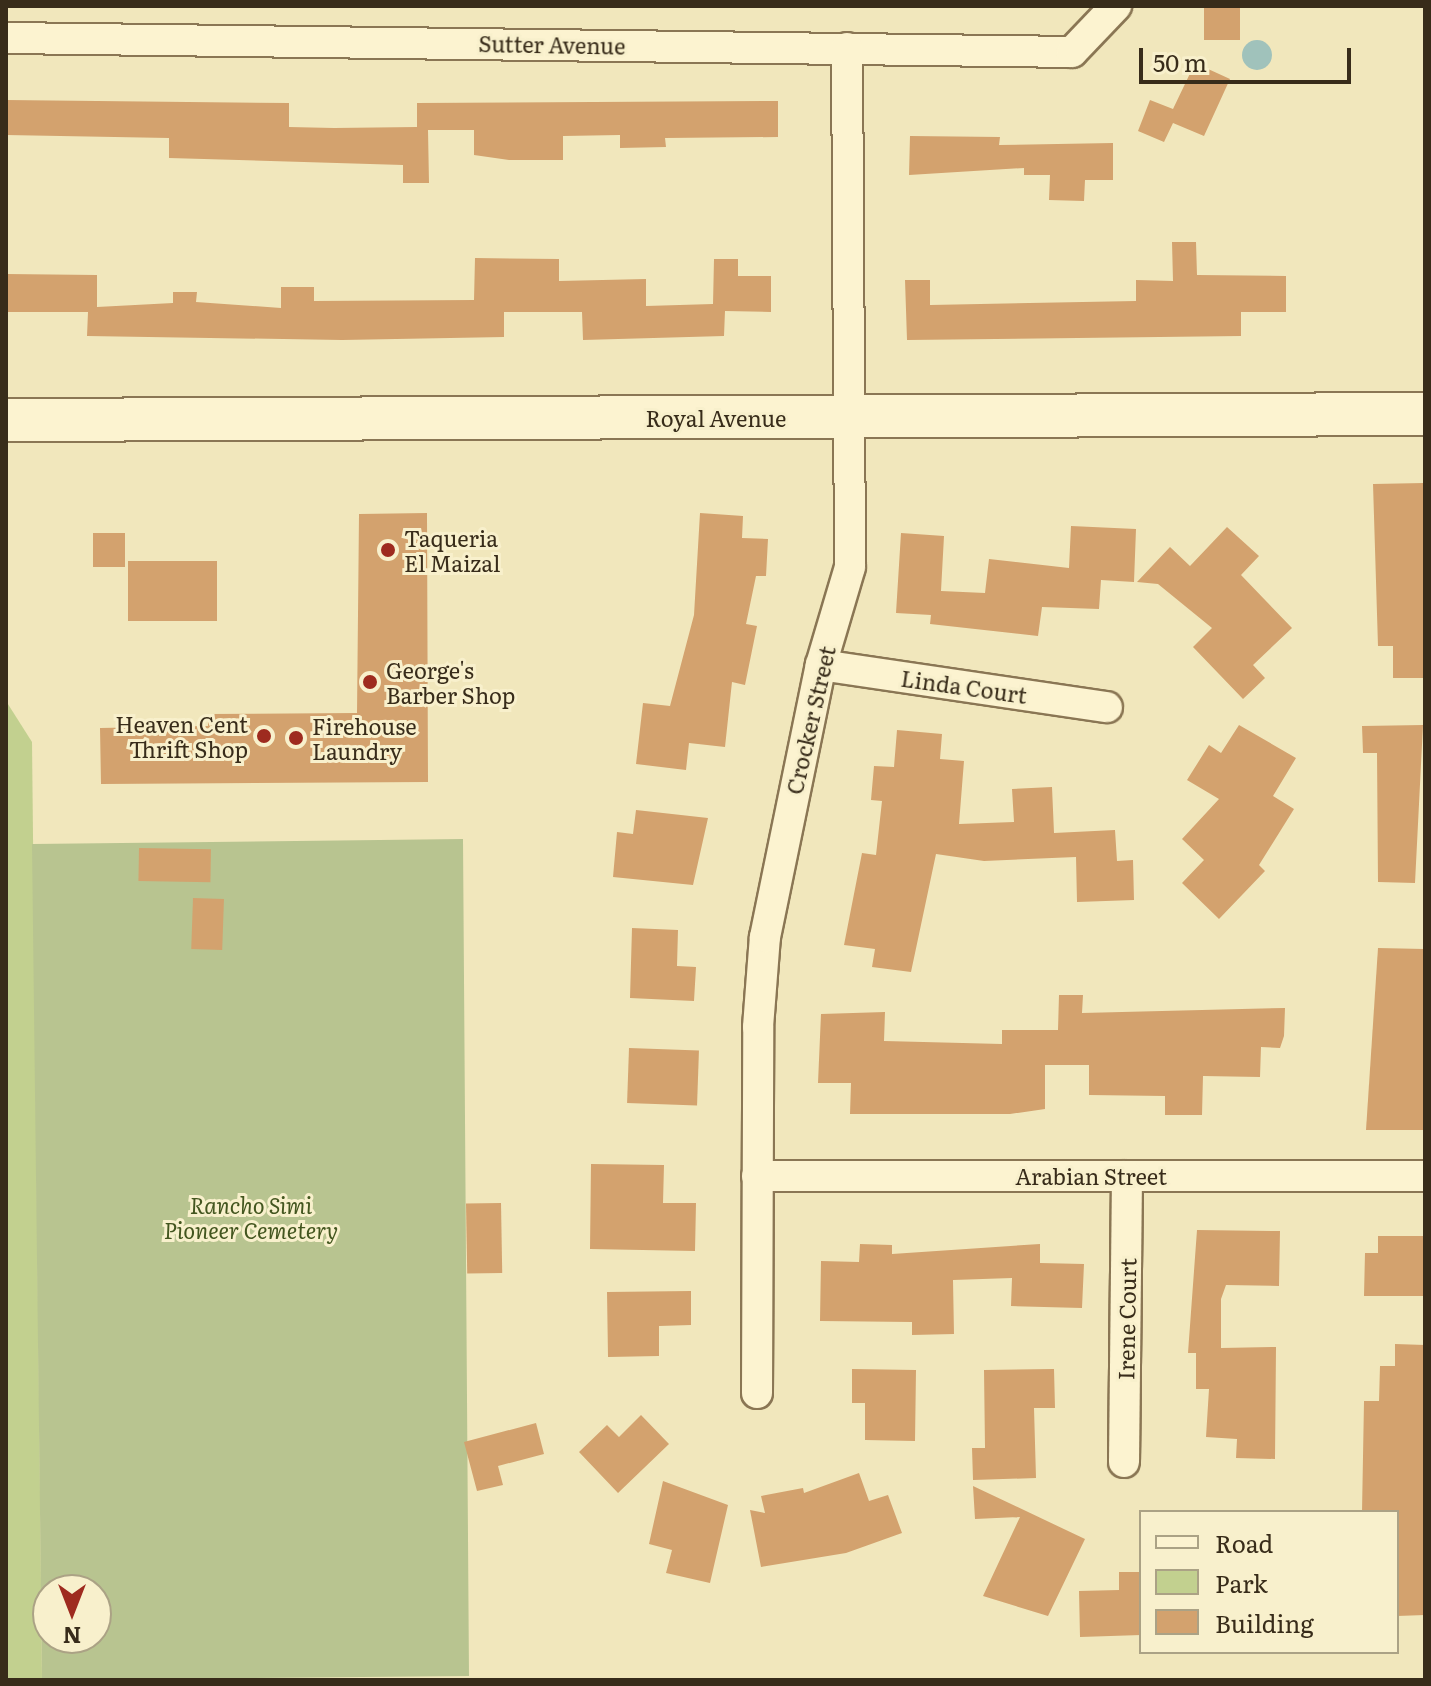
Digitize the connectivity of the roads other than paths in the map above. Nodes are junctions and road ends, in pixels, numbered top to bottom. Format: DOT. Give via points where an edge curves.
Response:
graph roads {
  1 [pos="1116,6"];
  2 [pos="6,38"];
  3 [pos="847,48"];
  4 [pos="1425,414"];
  5 [pos="845,418"];
  6 [pos="6,420"];
  7 [pos="821,665"];
  8 [pos="1107,707"];
  9 [pos="757,1176"];
  10 [pos="1127,1176"];
  11 [pos="1425,1176"];
  12 [pos="757,1393"];
  13 [pos="1124,1462"];
  1 -- 3 [label="street, Sutter Avenue" via="1094,37 1072,52"];
  2 -- 3 [label="street, Sutter Avenue"];
  3 -- 5 [label="street, Crocker Street"];
  4 -- 5 [label="main road, Royal Avenue"];
  5 -- 6 [label="main road, Royal Avenue"];
  5 -- 7 [label="street, Crocker Street" via="850,567"];
  7 -- 8 [label="street, Linda Court"];
  7 -- 9 [label="street, Crocker Street" via="765,937"];
  9 -- 10 [label="street, Arabian Street"];
  9 -- 12 [label="street, Crocker Street"];
  10 -- 11 [label="street, Arabian Street"];
  10 -- 13 [label="street, Irene Court"];
}
